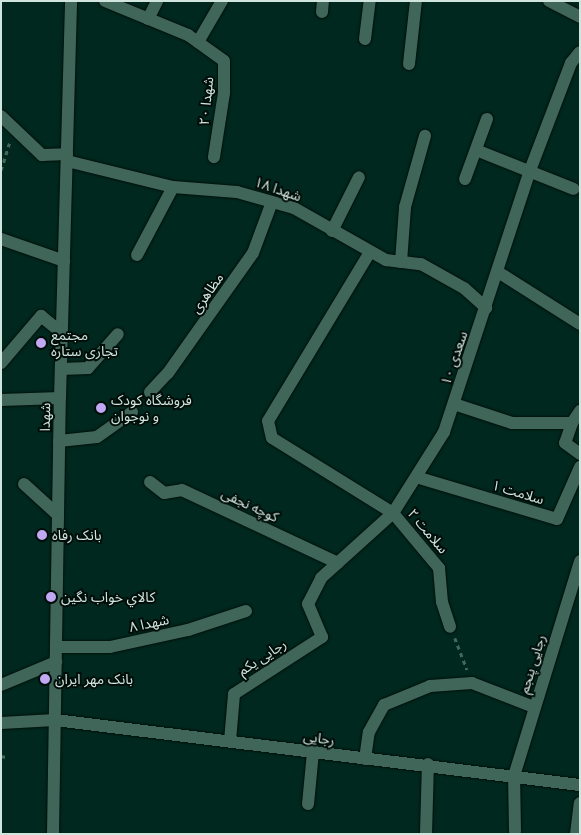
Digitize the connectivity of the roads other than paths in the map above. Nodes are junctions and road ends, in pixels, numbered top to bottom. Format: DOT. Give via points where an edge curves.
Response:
graph roads {
  1 [pos="71,1"];
  2 [pos="106,1"];
  3 [pos="156,1"];
  4 [pos="222,1"];
  5 [pos="370,1"];
  6 [pos="416,1"];
  7 [pos="550,1"];
  8 [pos="580,16"];
  9 [pos="148,19"];
  10 [pos="365,39"];
  11 [pos="198,42"];
  12 [pos="580,52"];
  13 [pos="409,64"];
  14 [pos="1,116"];
  15 [pos="487,119"];
  16 [pos="425,136"];
  17 [pos="476,150"];
  18 [pos="67,157"];
  19 [pos="214,157"];
  20 [pos="529,173"];
  21 [pos="359,177"];
  22 [pos="465,179"];
  23 [pos="173,187"];
  24 [pos="574,189"];
  25 [pos="272,202"];
  26 [pos="332,230"];
  27 [pos="1,239"];
  28 [pos="370,252"];
  29 [pos="137,255"];
  30 [pos="64,261"];
  31 [pos="401,262"];
  32 [pos="498,272"];
  33 [pos="486,308"];
  34 [pos="580,324"];
  35 [pos="62,333"];
  36 [pos="118,334"];
  37 [pos="1,363"];
  38 [pos="61,369"];
  39 [pos="150,392"];
  40 [pos="60,398"];
  41 [pos="1,400"];
  42 [pos="454,404"];
  43 [pos="580,411"];
  44 [pos="132,412"];
  45 [pos="572,423"];
  46 [pos="59,441"];
  47 [pos="580,454"];
  48 [pos="580,467"];
  49 [pos="416,477"];
  50 [pos="150,482"];
  51 [pos="24,484"];
  52 [pos="393,513"];
  53 [pos="58,515"];
  54 [pos="580,561"];
  55 [pos="338,563"];
  56 [pos="246,611"];
  57 [pos="450,627"];
  58 [pos="322,637"];
  59 [pos="56,647"];
  60 [pos="56,662"];
  61 [pos="1,685"];
  62 [pos="534,707"];
  63 [pos="55,720"];
  64 [pos="1,723"];
  65 [pos="230,741"];
  66 [pos="313,752"];
  67 [pos="365,759"];
  68 [pos="428,764"];
  69 [pos="514,776"];
  70 [pos="580,785"];
  71 [pos="580,803"];
  72 [pos="308,804"];
  73 [pos="515,831"];
  74 [pos="53,834"];
  75 [pos="426,834"];
  76 [pos="576,834"];
  1 -- 18 [label="street, شهدا"];
  2 -- 9 [label="street, شهدا ۲۰"];
  3 -- 9 [label="street"];
  4 -- 11 [label="street"];
  5 -- 10 [label="street"];
  6 -- 13 [label="street"];
  7 -- 8 [label="street"];
  9 -- 11 [label="street, شهدا ۲۰"];
  11 -- 19 [label="street, شهدا ۲۰" via="224,61 224,93"];
  12 -- 20 [label="street, سعدی ۱۰" via="571,63"];
  14 -- 18 [label="street, شهدا ۱۸" via="42,155"];
  15 -- 17 [label="street"];
  16 -- 31 [label="street" via="405,207"];
  17 -- 20 [label="street"];
  17 -- 22 [label="street"];
  18 -- 23 [label="street, شهدا ۱۸"];
  18 -- 30 [label="street, شهدا"];
  20 -- 24 [label="street"];
  20 -- 32 [label="street, سعدی ۱۰"];
  21 -- 26 [label="street"];
  23 -- 25 [label="street, شهدا ۱۸" via="237,192"];
  23 -- 29 [label="street"];
  25 -- 26 [label="street, شهدا ۱۸" via="294,208"];
  25 -- 39 [label="street, مظاهری" via="253,253 168,373"];
  26 -- 28 [label="street, شهدا ۱۸"];
  27 -- 30 [label="street"];
  28 -- 31 [label="street, شهدا ۱۸" via="386,260"];
  28 -- 52 [label="street, سلامت ۲" via="268,421 272,438"];
  30 -- 35 [label="street, شهدا"];
  31 -- 33 [label="street, شهدا ۱۸" via="421,264 464,288"];
  32 -- 33 [label="street, سعدی ۱۰"];
  32 -- 34 [label="street"];
  33 -- 42 [label="street, سعدی ۱۰"];
  35 -- 37 [label="street" via="41,316"];
  35 -- 38 [label="street, شهدا"];
  36 -- 38 [label="street" via="88,368"];
  38 -- 40 [label="street, شهدا"];
  40 -- 41 [label="street"];
  40 -- 46 [label="street, شهدا"];
  42 -- 45 [label="street" via="512,423"];
  42 -- 49 [label="street, سعدی ۱۰" via="444,432"];
  43 -- 45 [label="street"];
  44 -- 46 [label="street" via="98,437"];
  45 -- 47 [label="street" via="565,443"];
  46 -- 53 [label="street, شهدا"];
  48 -- 49 [label="street, سلامت ۱" via="557,519"];
  49 -- 52 [label="street, سعدی ۱۰"];
  50 -- 55 [label="street, کوچه نجفی" via="164,493 182,490"];
  51 -- 53 [label="street"];
  52 -- 55 [label="street, سعدی ۱۰"];
  52 -- 57 [label="street, سلامت ۲" via="440,568 442,602"];
  53 -- 59 [label="street, شهدا"];
  54 -- 62 [label="street, رجایی پنجم"];
  55 -- 58 [label="street, سعدی ۱۰" via="321,578 308,604"];
  56 -- 59 [label="street, شهدا ۸" via="188,630 110,647"];
  58 -- 65 [label="street, رجایی یکم" via="234,694"];
  59 -- 60 [label="street, شهدا"];
  60 -- 61 [label="street"];
  60 -- 63 [label="street, شهدا"];
  62 -- 67 [label="street" via="472,682 430,686 384,705 369,732"];
  62 -- 69 [label="street, رجایی پنجم"];
  63 -- 64 [label="street, رجایی"];
  63 -- 65 [label="street, رجایی"];
  63 -- 74 [label="street, شهدا"];
  65 -- 66 [label="street, رجایی"];
  66 -- 67 [label="street, رجایی"];
  66 -- 72 [label="street"];
  67 -- 68 [label="street, رجایی"];
  68 -- 69 [label="street, رجایی"];
  68 -- 75 [label="street"];
  69 -- 70 [label="street, رجایی"];
  69 -- 73 [label="street, رجایی پنجم"];
  71 -- 76 [label="street"];
}
